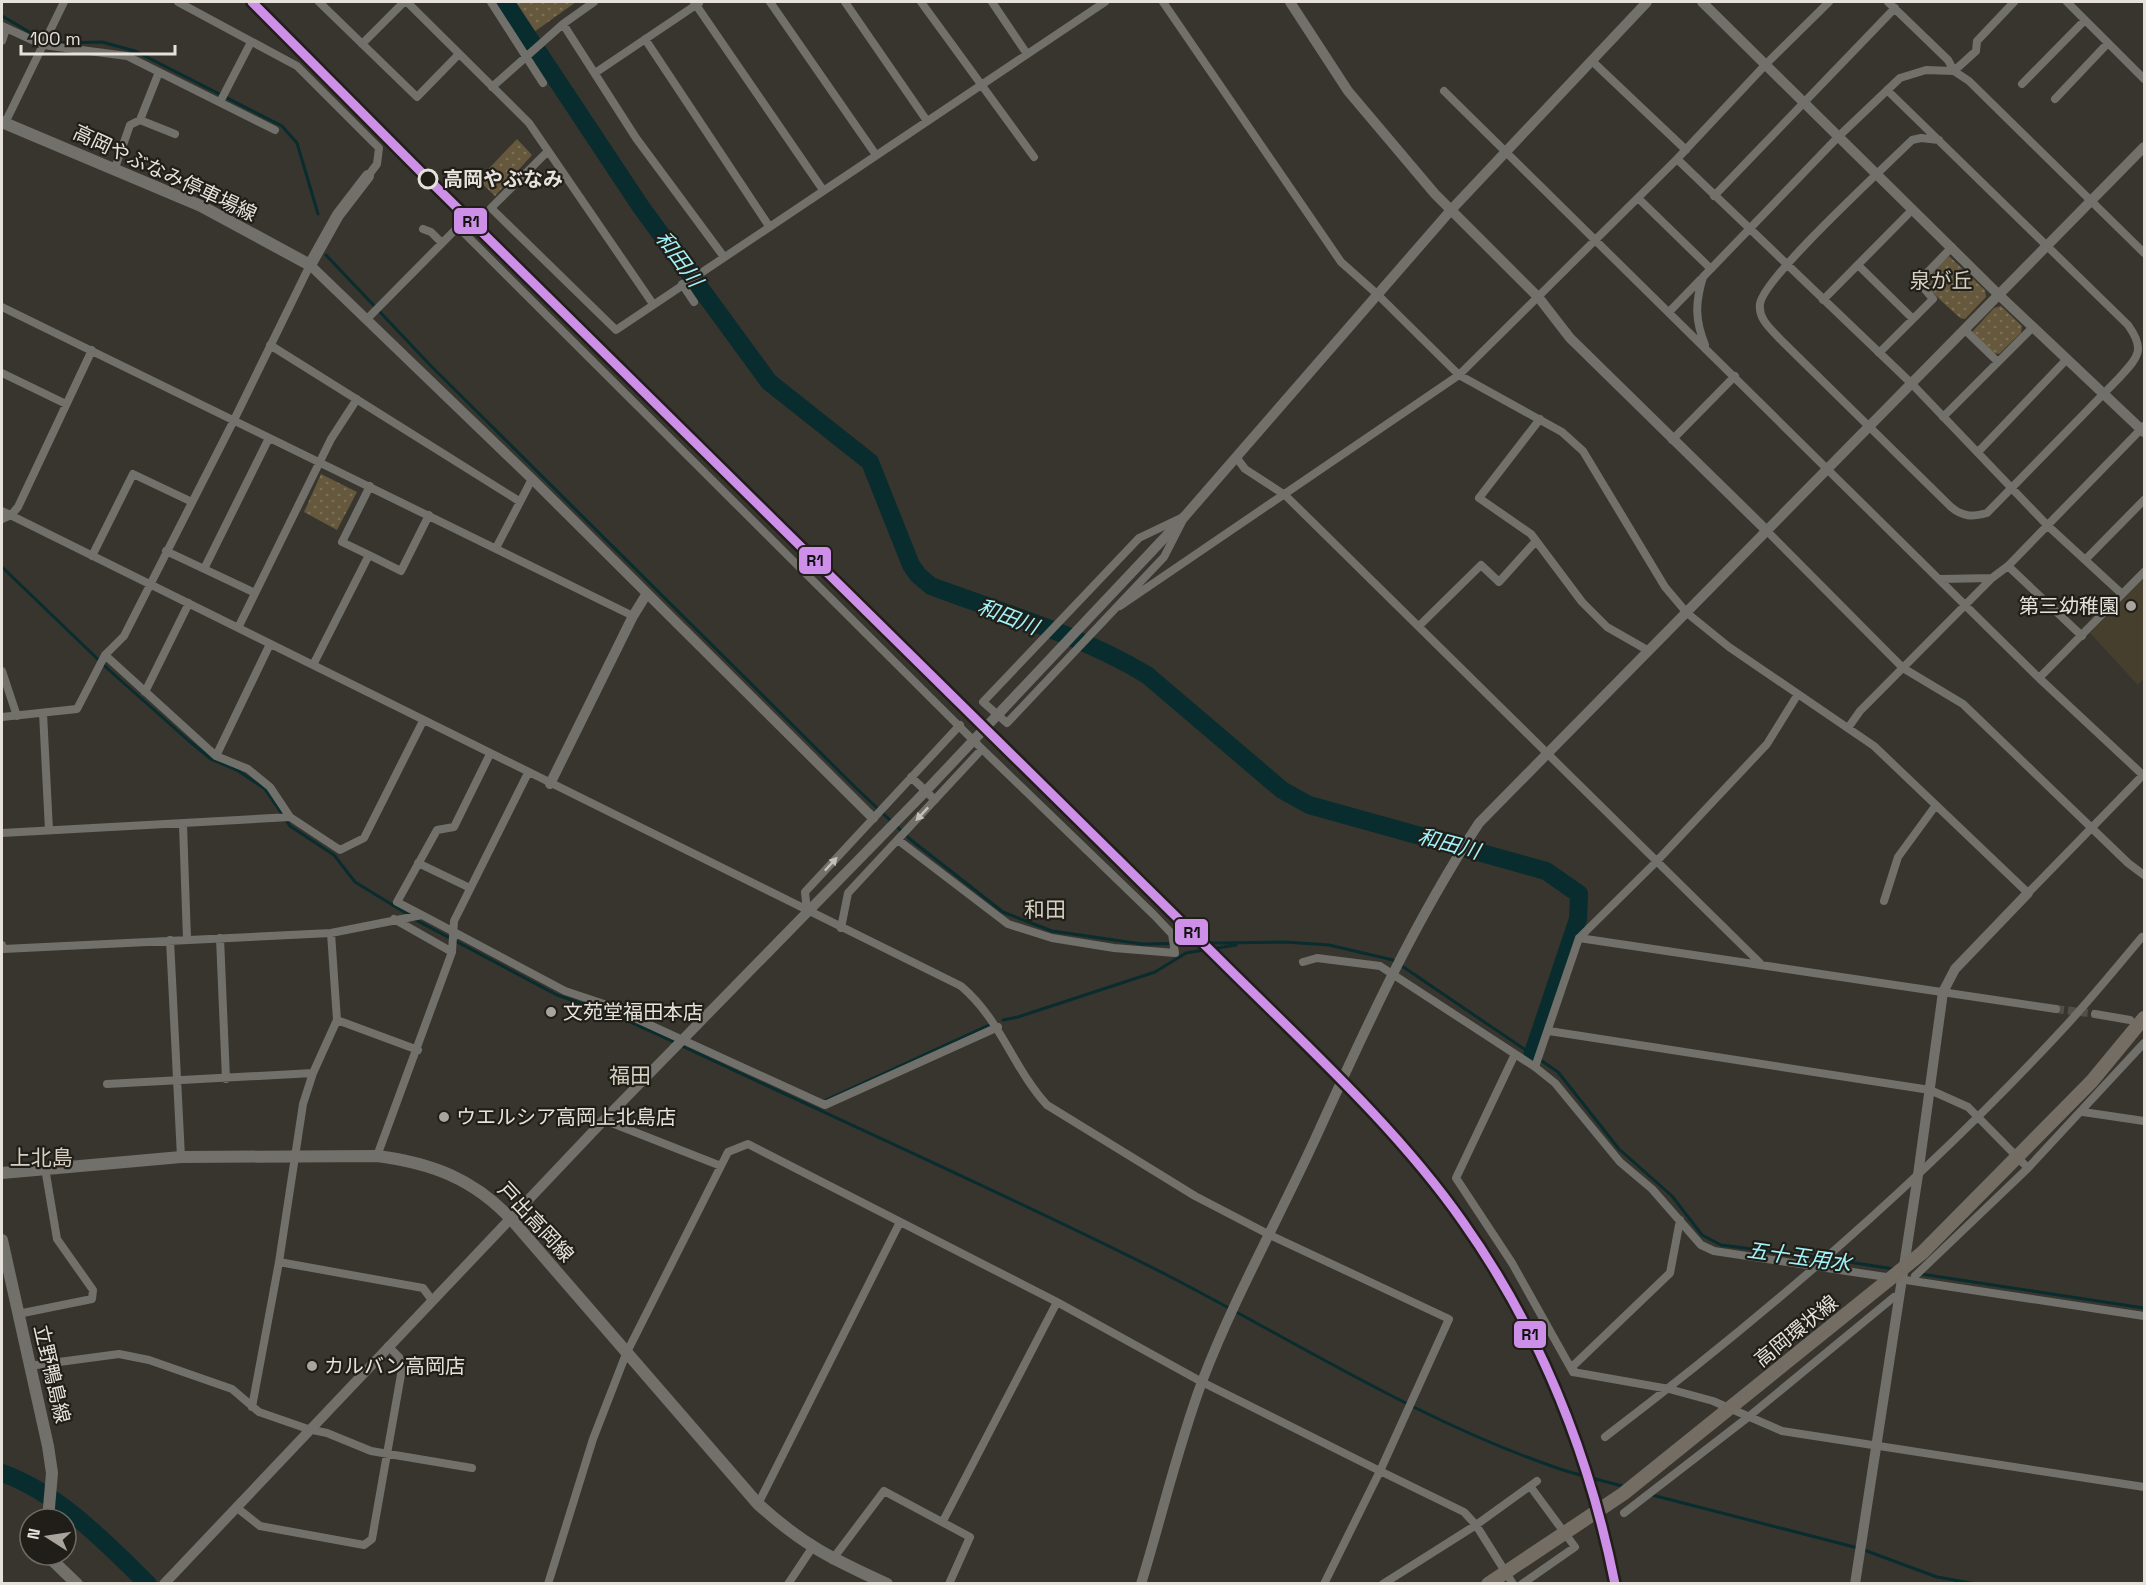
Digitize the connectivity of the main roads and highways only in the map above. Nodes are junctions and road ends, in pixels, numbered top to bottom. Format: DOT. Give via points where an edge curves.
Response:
graph roads {
  1 [pos="3,123"];
  2 [pos="368,176"];
  3 [pos="2145,1018"];
  4 [pos="2145,1029"];
  5 [pos="2035,1146"];
  6 [pos="2,1173"];
  7 [pos="2,1240"];
  8 [pos="49,1507"];
  9 [pos="59,1567"];
  10 [pos="76,1584"];
  11 [pos="887,1584"];
  12 [pos="1488,1584"];
  13 [pos="1503,1584"];
  1 -- 2 [label="main road, 高岡やぶなみ停車場線" via="201,206 310,265 338,215"];
  3 -- 5 [label="main road, 高岡環状線"];
  4 -- 5 [label="main road, 高岡環状線"];
  5 -- 12 [label="main road, 高岡環状線" via="1922,1253 1776,1373 1623,1494"];
  5 -- 13 [label="main road, 高岡環状線" via="1926,1257 1781,1379 1587,1529"];
  6 -- 11 [label="main road, 戸出高岡線" via="181,1158 378,1156 435,1168 473,1185 512,1220 758,1504 812,1548"];
  7 -- 8 [label="main road, 立野鴨島線" via="48,1446 52,1473"];
  9 -- 10 [label="main road"];
}
